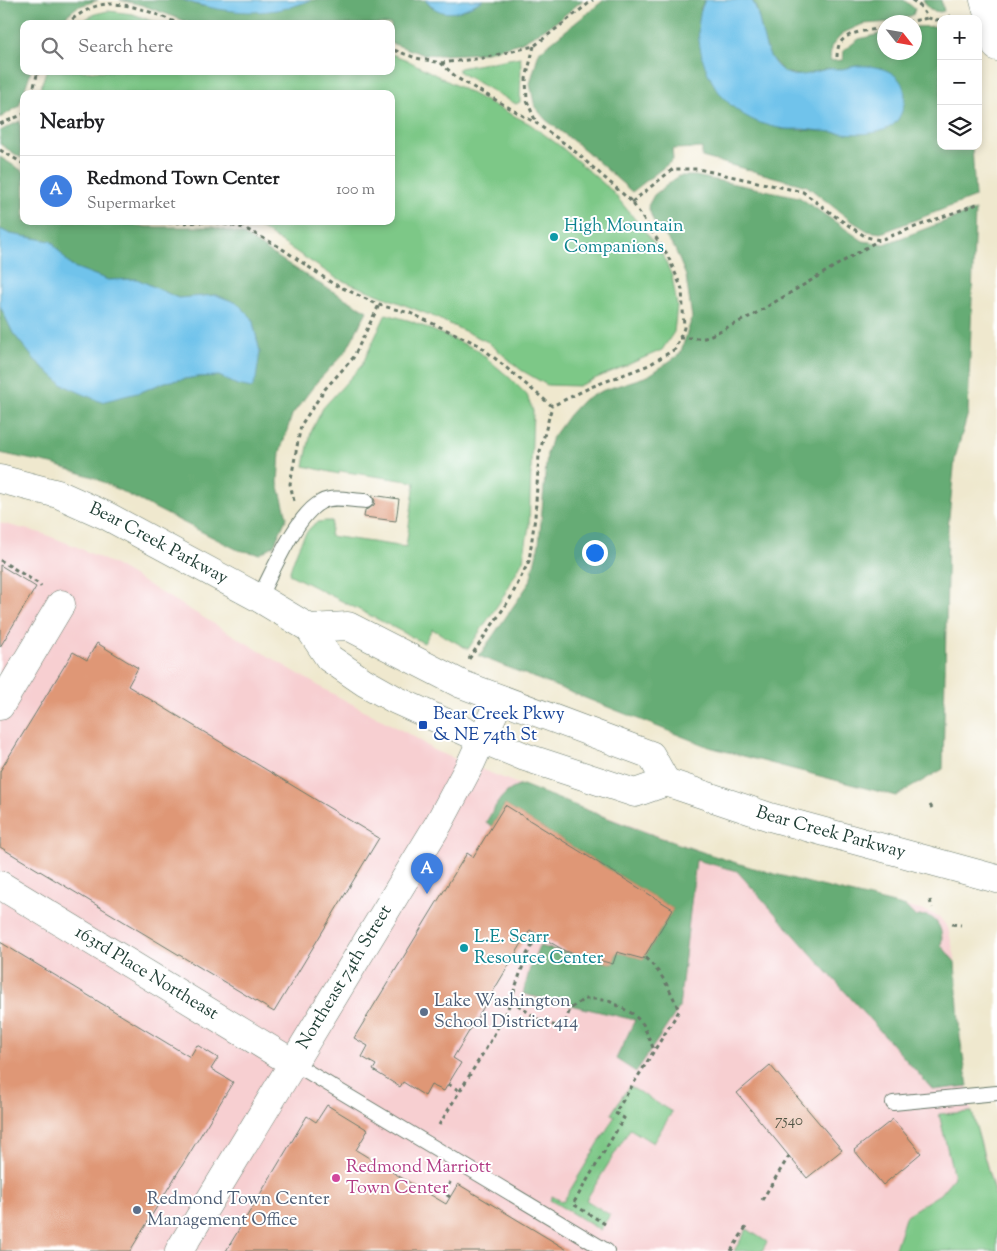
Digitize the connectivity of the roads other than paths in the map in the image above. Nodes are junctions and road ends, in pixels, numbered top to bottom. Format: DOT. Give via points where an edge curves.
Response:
graph roads {
  1 [pos="984,0"];
  2 [pos="997,47"];
  3 [pos="0,479"];
  4 [pos="366,501"];
  5 [pos="52,597"];
  6 [pos="259,598"];
  7 [pos="309,628"];
  8 [pos="500,699"];
  9 [pos="0,706"];
  10 [pos="482,739"];
  11 [pos="666,782"];
  12 [pos="997,879"];
  13 [pos="0,885"];
  14 [pos="293,1062"];
  15 [pos="997,1093"];
  16 [pos="894,1103"];
  17 [pos="607,1250"];
  18 [pos="179,1251"];
  1 -- 2 [label="main road"];
  3 -- 6 [label="main road, Bear Creek Parkway" via="58,494 107,516"];
  4 -- 6 [label="lane" via="332,499 320,502 299,522"];
  5 -- 9 [label="main road"];
  6 -- 7 [label="main road, Bear Creek Parkway"];
  7 -- 8 [label="main road" via="348,626 461,684"];
  7 -- 10 [label="main road, Bear Creek Parkway" via="329,658 364,682"];
  8 -- 10 [label="main road, Northeast 74th Street"];
  8 -- 11 [label="main road" via="651,755"];
  10 -- 11 [label="main road, Bear Creek Parkway" via="525,757 635,793"];
  10 -- 14 [label="main road, Northeast 74th Street" via="439,823"];
  11 -- 12 [label="main road, Bear Creek Parkway" via="770,817"];
  13 -- 14 [label="main road, 163rd Place Northeast"];
  14 -- 17 [label="lane"];
  14 -- 18 [label="main road, Northeast 74th Street"];
  15 -- 16 [label="lane"];
}
